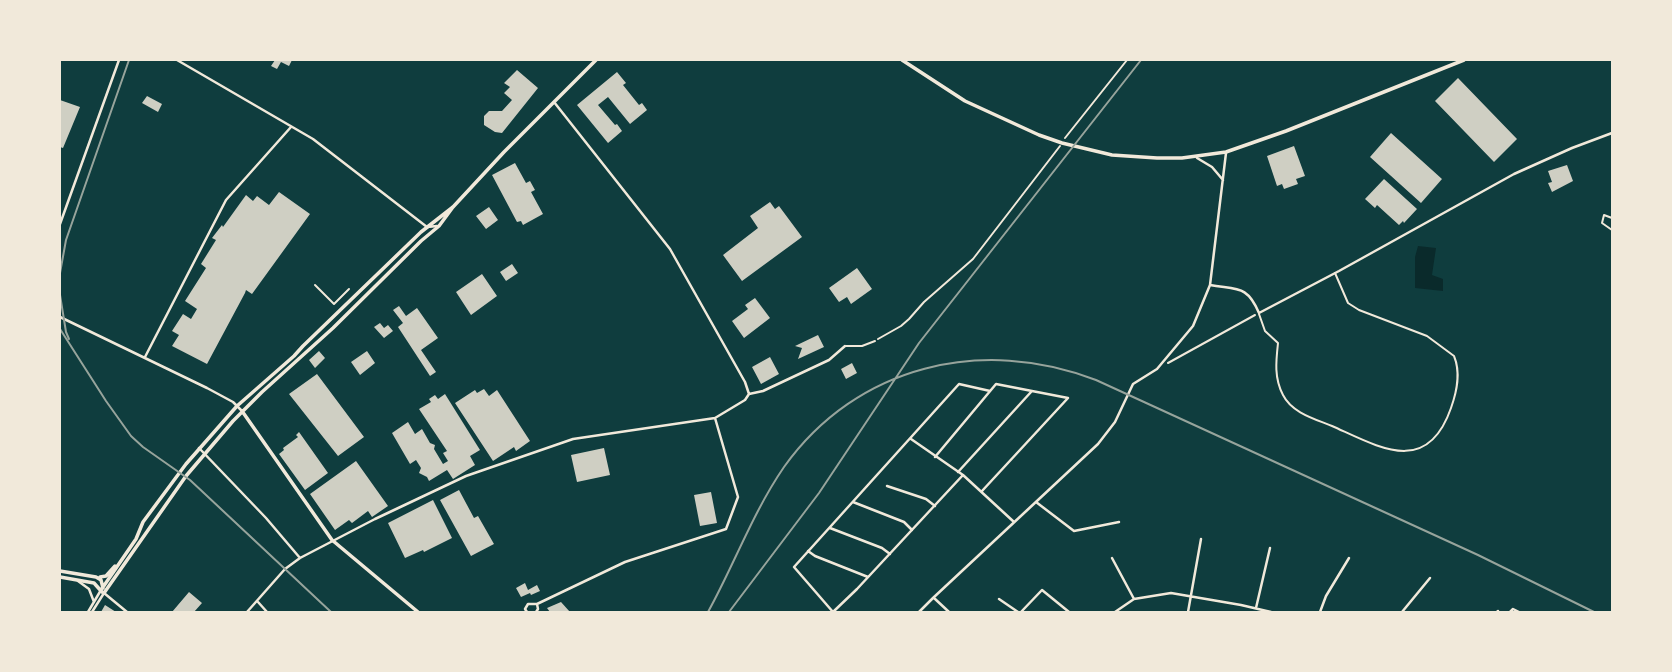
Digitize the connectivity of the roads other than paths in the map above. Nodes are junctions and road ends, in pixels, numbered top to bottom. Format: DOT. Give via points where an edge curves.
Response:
graph roads {
  1 [pos="119,60"];
  2 [pos="177,60"];
  3 [pos="596,60"];
  4 [pos="902,60"];
  5 [pos="1464,60"];
  6 [pos="554,102"];
  7 [pos="291,127"];
  8 [pos="1612,133"];
  9 [pos="1226,152"];
  10 [pos="1195,157"];
  11 [pos="1223,180"];
  12 [pos="453,207"];
  13 [pos="60,224"];
  14 [pos="427,226"];
  15 [pos="439,226"];
  16 [pos="424,239"];
  17 [pos="1335,273"];
  18 [pos="315,285"];
  19 [pos="1210,285"];
  20 [pos="349,289"];
  21 [pos="1259,313"];
  22 [pos="60,317"];
  23 [pos="875,341"];
  24 [pos="845,346"];
  25 [pos="145,356"];
  26 [pos="990,391"];
  27 [pos="1032,391"];
  28 [pos="749,394"];
  29 [pos="237,406"];
  30 [pos="242,411"];
  31 [pos="715,418"];
  32 [pos="910,438"];
  33 [pos="199,448"];
  34 [pos="205,454"];
  35 [pos="935,457"];
  36 [pos="958,472"];
  37 [pos="963,475"];
  38 [pos="887,486"];
  39 [pos="982,491"];
  40 [pos="853,502"];
  41 [pos="1036,502"];
  42 [pos="935,506"];
  43 [pos="1014,522"];
  44 [pos="1119,522"];
  45 [pos="830,527"];
  46 [pos="912,530"];
  47 [pos="1201,539"];
  48 [pos="332,540"];
  49 [pos="1270,548"];
  50 [pos="808,551"];
  51 [pos="890,554"];
  52 [pos="300,558"];
  53 [pos="1112,558"];
  54 [pos="1349,558"];
  55 [pos="120,563"];
  56 [pos="60,571"];
  57 [pos="60,577"];
  58 [pos="96,577"];
  59 [pos="868,577"];
  60 [pos="1430,578"];
  61 [pos="75,580"];
  62 [pos="103,590"];
  63 [pos="1192,596"];
  64 [pos="933,598"];
  65 [pos="999,599"];
  66 [pos="1134,599"];
  67 [pos="257,601"];
  68 [pos="94,602"];
  69 [pos="537,604"];
  70 [pos="1256,608"];
  71 [pos="90,612"];
  72 [pos="127,612"];
  73 [pos="247,612"];
  74 [pos="267,612"];
  75 [pos="415,612"];
  76 [pos="527,612"];
  77 [pos="536,612"];
  78 [pos="833,612"];
  79 [pos="919,612"];
  80 [pos="949,612"];
  81 [pos="1020,612"];
  82 [pos="1069,612"];
  83 [pos="1115,612"];
  84 [pos="1188,612"];
  85 [pos="1271,612"];
  86 [pos="1320,612"];
  87 [pos="1402,612"];
  88 [pos="1510,612"];
  89 [pos="1519,612"];
  1 -- 13 [label="street"];
  2 -- 7 [label="street"];
  3 -- 6 [label="street"];
  4 -- 10 [label="street" via="965,101 1062,143 1131,157"];
  5 -- 9 [label="street"];
  6 -- 12 [label="street"];
  6 -- 28 [label="street" via="670,249"];
  7 -- 14 [label="street"];
  7 -- 25 [label="street" via="226,200"];
  8 -- 17 [label="street" via="1514,174"];
  9 -- 10 [label="street"];
  9 -- 11 [label="street"];
  10 -- 11 [label="street"];
  11 -- 19 [label="street"];
  12 -- 14 [label="street"];
  12 -- 15 [label="street"];
  14 -- 15 [label="street"];
  14 -- 16 [label="street"];
  14 -- 29 [label="street"];
  15 -- 16 [label="street"];
  16 -- 30 [label="street"];
  17 -- 21 [label="street"];
  17 -- 21 [label="lane" via="1348,303 1427,336 1454,356 1459,373 1447,422 1423,446 1404,452 1387,450 1297,411 1277,382 1278,343 1265,331"];
  18 -- 20 [label="lane" via="334,304"];
  19 -- 21 [label="street" via="1245,291"];
  19 -- 41 [label="street" via="1193,326 1157,369 1133,384 1115,422 1098,444"];
  22 -- 25 [label="street"];
  23 -- 24 [label="lane"];
  24 -- 28 [label="street" via="829,360"];
  25 -- 29 [label="street"];
  26 -- 27 [label="street" via="996,384"];
  26 -- 32 [label="street" via="959,384"];
  26 -- 35 [label="street"];
  27 -- 36 [label="street"];
  27 -- 39 [label="street" via="1068,398"];
  28 -- 31 [label="street"];
  29 -- 30 [label="street"];
  29 -- 33 [label="street"];
  30 -- 34 [label="street"];
  30 -- 48 [label="street"];
  31 -- 48 [label="street" via="573,439 466,476"];
  31 -- 69 [label="street" via="738,497 726,529 628,561"];
  32 -- 35 [label="street"];
  32 -- 40 [label="street"];
  33 -- 34 [label="street"];
  33 -- 55 [label="street" via="143,522"];
  34 -- 52 [label="street"];
  34 -- 62 [label="street"];
  35 -- 36 [label="street"];
  36 -- 37 [label="street"];
  37 -- 39 [label="street"];
  37 -- 42 [label="street"];
  38 -- 42 [label="street"];
  39 -- 43 [label="street"];
  40 -- 45 [label="street"];
  40 -- 46 [label="street" via="904,522"];
  41 -- 43 [label="street"];
  41 -- 44 [label="street" via="1074,531"];
  42 -- 46 [label="street"];
  43 -- 64 [label="street"];
  45 -- 50 [label="street"];
  45 -- 51 [label="street"];
  46 -- 51 [label="street"];
  47 -- 63 [label="street"];
  48 -- 52 [label="street"];
  48 -- 75 [label="street"];
  49 -- 70 [label="street"];
  50 -- 59 [label="street"];
  50 -- 78 [label="street" via="794,567"];
  51 -- 59 [label="street"];
  52 -- 67 [label="street"];
  53 -- 66 [label="street"];
  54 -- 86 [label="street"];
  55 -- 58 [label="street" via="106,576"];
  55 -- 62 [label="street"];
  56 -- 58 [label="street"];
  57 -- 61 [label="street"];
  58 -- 62 [label="street"];
  59 -- 78 [label="street"];
  60 -- 87 [label="street"];
  61 -- 62 [label="street" via="94,583"];
  61 -- 68 [label="street" via="89,589"];
  62 -- 68 [label="street"];
  62 -- 71 [label="street"];
  62 -- 72 [label="street"];
  63 -- 66 [label="street" via="1171,593"];
  63 -- 70 [label="street"];
  63 -- 84 [label="street"];
  64 -- 79 [label="street"];
  64 -- 80 [label="street"];
  65 -- 81 [label="street"];
  66 -- 83 [label="street"];
  67 -- 73 [label="street"];
  67 -- 74 [label="street"];
  68 -- 71 [label="street"];
  69 -- 76 [label="street" via="526,606"];
  69 -- 77 [label="street"];
  70 -- 85 [label="street"];
  81 -- 82 [label="street" via="1042,590"];
  88 -- 89 [label="street"];
}
